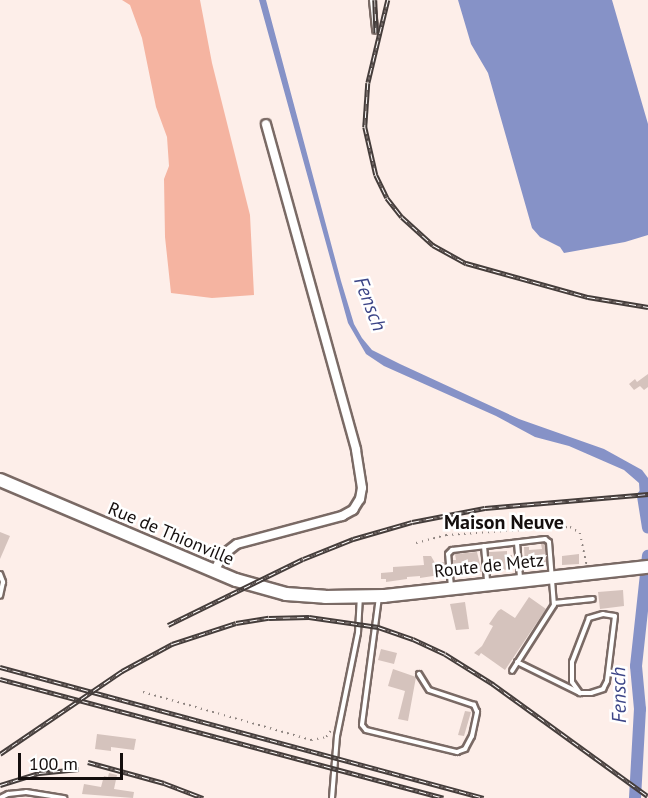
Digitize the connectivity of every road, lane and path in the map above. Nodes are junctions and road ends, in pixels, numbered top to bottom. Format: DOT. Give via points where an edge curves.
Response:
graph roads {
  1 [pos="372,0"];
  2 [pos="375,31"];
  3 [pos="266,124"];
  4 [pos="0,480"];
  5 [pos="416,543"];
  6 [pos="517,543"];
  7 [pos="484,546"];
  8 [pos="643,567"];
  9 [pos="214,572"];
  10 [pos="588,573"];
  11 [pos="0,574"];
  12 [pos="553,577"];
  13 [pos="520,581"];
  14 [pos="487,584"];
  15 [pos="451,588"];
  16 [pos="0,596"];
  17 [pos="379,596"];
  18 [pos="334,597"];
  19 [pos="360,597"];
  20 [pos="594,599"];
  21 [pos="554,603"];
  22 [pos="517,662"];
  23 [pos="512,671"];
  24 [pos="420,674"];
  25 [pos="143,692"];
  26 [pos="580,693"];
  27 [pos="341,720"];
  28 [pos="0,798"];
  29 [pos="65,798"];
  30 [pos="332,798"];
  1 -- 2 [label="lane"];
  3 -- 9 [label="street" via="356,448 362,488 353,510 237,544 224,554"];
  4 -- 9 [label="main road, Rue de Thionville"];
  5 -- 10 [label="path" via="466,533 570,527 580,533"];
  6 -- 7 [label="lane"];
  6 -- 12 [label="lane" via="548,540"];
  6 -- 13 [label="lane"];
  7 -- 14 [label="lane"];
  7 -- 15 [label="lane" via="449,551"];
  8 -- 10 [label="main road, Route de Metz"];
  9 -- 18 [label="main road, Rue de Thionville" via="266,590"];
  10 -- 12 [label="main road, Route de Metz"];
  11 -- 16 [label="lane"];
  12 -- 13 [label="main road, Route de Metz"];
  12 -- 21 [label="lane"];
  13 -- 14 [label="main road, Route de Metz"];
  14 -- 15 [label="main road, Route de Metz"];
  15 -- 17 [label="main road, Route de Metz"];
  17 -- 19 [label="main road, Route de Metz"];
  17 -- 24 [label="lane" via="362,725 366,730 457,752 465,749 477,712 474,705 429,690"];
  18 -- 19 [label="main road, Route de Metz"];
  19 -- 27 [label="lane" via="358,633"];
  20 -- 21 [label="lane"];
  21 -- 22 [label="lane"];
  22 -- 23 [label="lane"];
  22 -- 26 [label="lane"];
  25 -- 27 [label="path" via="311,740 326,736"];
  26 -- 26 [label="lane" via="603,689 607,681 615,616 589,618 572,662 572,682"];
  27 -- 30 [label="lane"];
  28 -- 29 [label="lane" via="26,792"];
}
